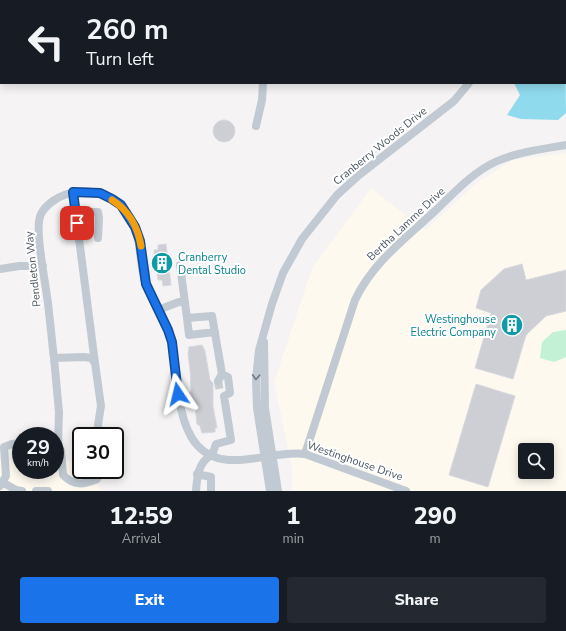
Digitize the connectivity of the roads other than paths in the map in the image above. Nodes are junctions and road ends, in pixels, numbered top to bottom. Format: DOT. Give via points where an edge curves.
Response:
graph roads {
  1 [pos="263,84"];
  2 [pos="468,84"];
  3 [pos="256,126"];
  4 [pos="566,146"];
  5 [pos="73,192"];
  6 [pos="76,212"];
  7 [pos="98,238"];
  8 [pos="180,265"];
  9 [pos="43,266"];
  10 [pos="0,269"];
  11 [pos="184,300"];
  12 [pos="158,310"];
  13 [pos="187,318"];
  14 [pos="214,332"];
  15 [pos="54,358"];
  16 [pos="95,363"];
  17 [pos="58,427"];
  18 [pos="98,427"];
  19 [pos="12,444"];
  20 [pos="2,446"];
  21 [pos="305,454"];
  22 [pos="212,455"];
  23 [pos="269,457"];
  24 [pos="197,474"];
  25 [pos="64,476"];
  26 [pos="98,479"];
  27 [pos="1,484"];
  28 [pos="22,491"];
  29 [pos="36,491"];
  30 [pos="48,491"];
  31 [pos="196,491"];
  32 [pos="211,491"];
  33 [pos="270,491"];
  34 [pos="278,491"];
  35 [pos="406,491"];
  1 -- 3 [label="street"];
  2 -- 23 [label="street, Cranberry Woods Drive" via="454,101 337,195 317,217 283,274 257,361 257,408"];
  4 -- 21 [label="street, Bertha Lamme Drive" via="520,153 494,163 467,181 382,259 363,284 355,300"];
  5 -- 6 [label="street"];
  5 -- 9 [label="street, Pendleton Way" via="61,196 47,206 41,215"];
  5 -- 12 [label="street, Pendleton Way" via="100,193 121,205 128,214 140,241 146,284"];
  6 -- 7 [label="street" via="98,212"];
  6 -- 16 [label="street"];
  8 -- 11 [label="street"];
  9 -- 10 [label="street"];
  9 -- 15 [label="street, Pendleton Way"];
  11 -- 12 [label="street"];
  11 -- 13 [label="street"];
  12 -- 22 [label="street, Pendleton Way" via="172,342 176,383 189,431 198,446"];
  13 -- 14 [label="street" via="212,316"];
  13 -- 14 [label="street" via="189,335"];
  14 -- 22 [label="street" via="220,378 228,377 230,393 222,394 231,440 216,444"];
  15 -- 16 [label="street" via="84,357 91,358"];
  15 -- 17 [label="street, Pendleton Way"];
  16 -- 18 [label="street" via="101,406"];
  19 -- 20 [label="street"];
  20 -- 27 [label="street" via="6,476"];
  21 -- 23 [label="street, Westinghouse Drive" via="291,453"];
  21 -- 35 [label="street, Westinghouse Drive"];
  22 -- 23 [label="street, Pendleton Way" via="229,460"];
  22 -- 24 [label="street" via="205,459"];
  23 -- 33 [label="street, Cranberry Woods Drive"];
  23 -- 34 [label="street, Cranberry Woods Drive"];
  24 -- 31 [label="street"];
  24 -- 32 [label="street" via="211,477"];
  25 -- 26 [label="street" via="75,484"];
  27 -- 28 [label="street"];
  29 -- 30 [label="street"];
}
